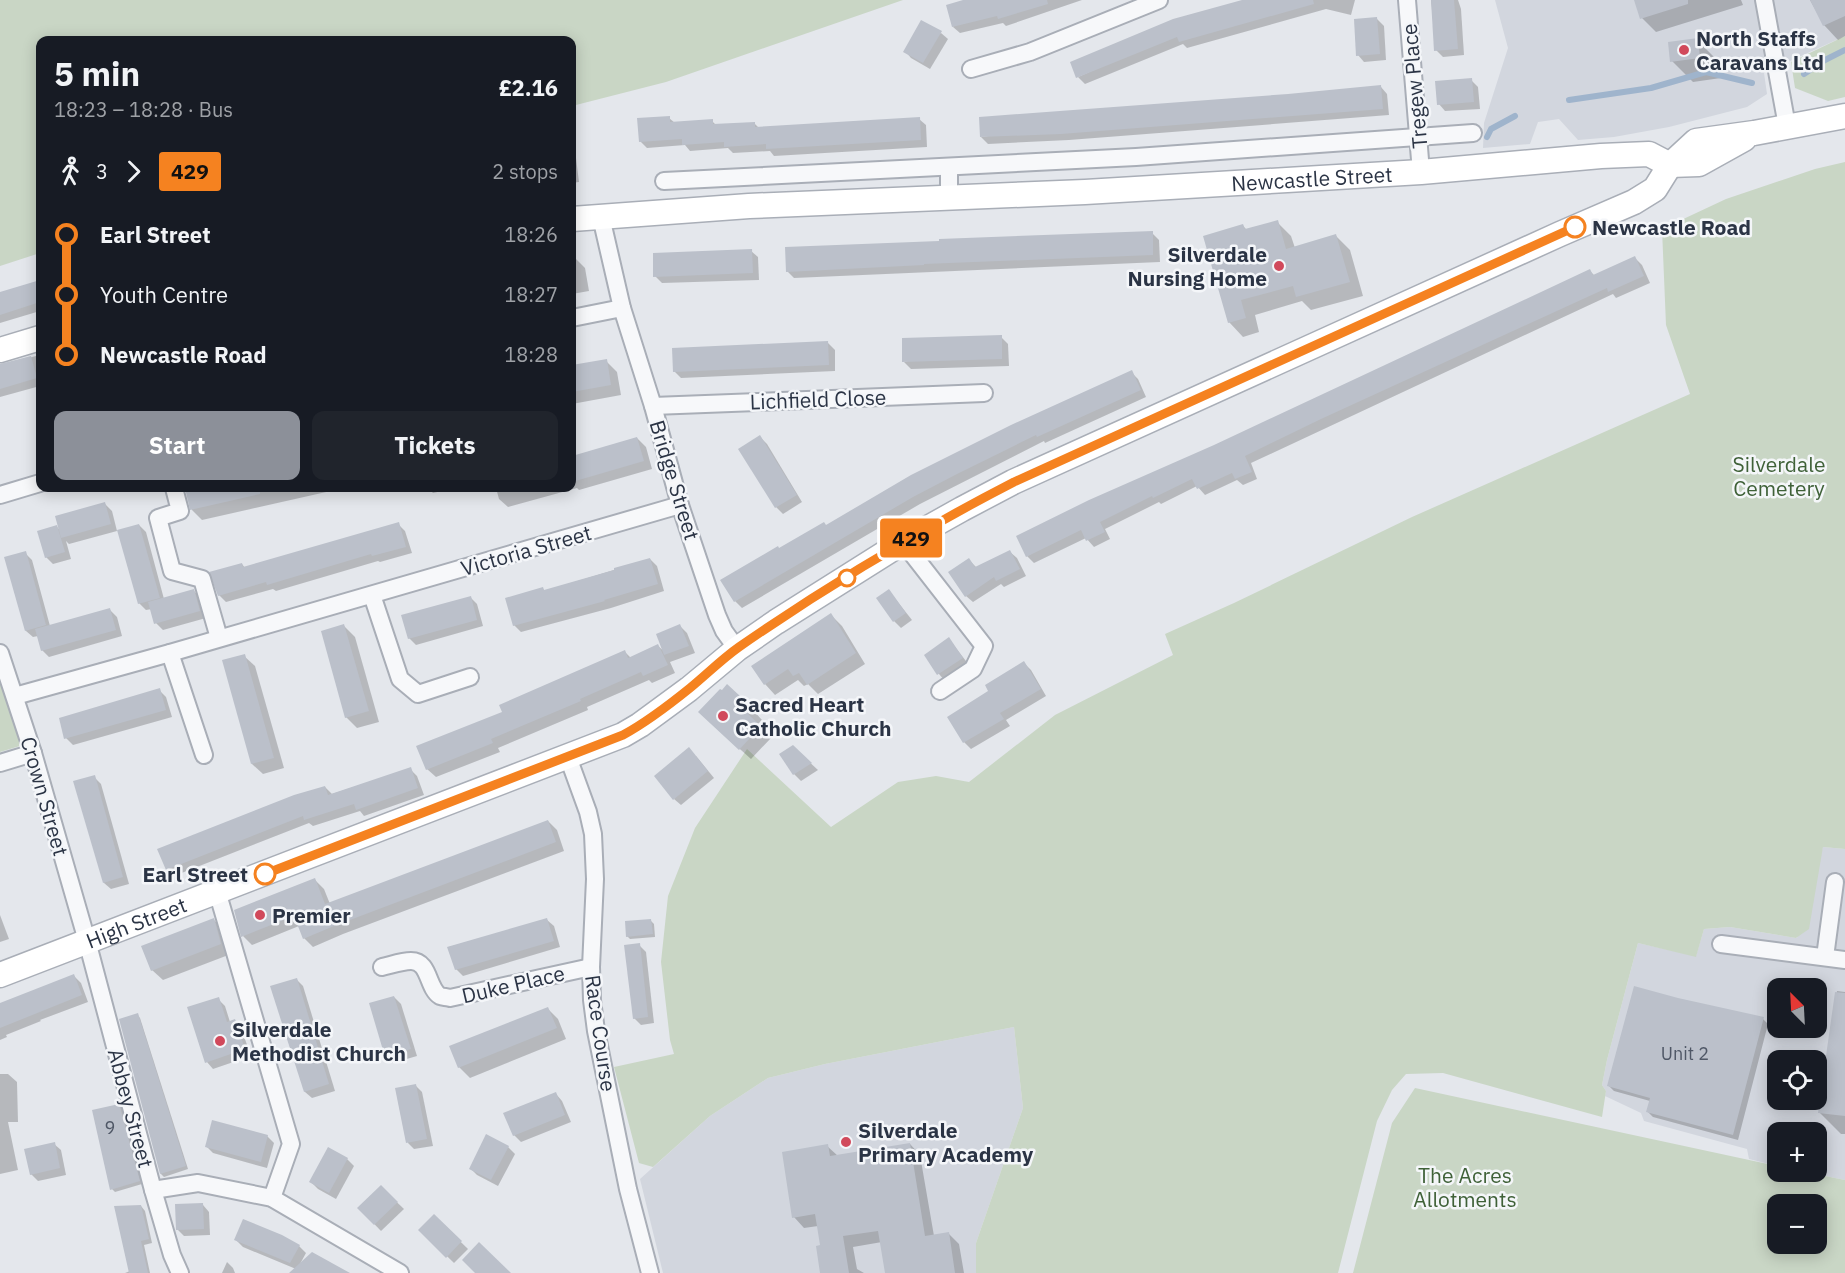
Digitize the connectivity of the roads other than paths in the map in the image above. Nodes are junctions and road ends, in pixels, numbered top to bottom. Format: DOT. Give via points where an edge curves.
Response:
graph roads {
  1 [pos="1159,0"];
  2 [pos="1407,0"];
  3 [pos="1764,0"];
  4 [pos="971,69"];
  5 [pos="1845,116"];
  6 [pos="1787,126"];
  7 [pos="1473,133"];
  8 [pos="1419,138"];
  9 [pos="1670,165"];
  10 [pos="949,167"];
  11 [pos="1421,172"];
  12 [pos="752,177"];
  13 [pos="664,181"];
  14 [pos="949,198"];
  15 [pos="749,206"];
  16 [pos="601,216"];
  17 [pos="576,219"];
  18 [pos="622,308"];
  19 [pos="576,317"];
  20 [pos="36,339"];
  21 [pos="0,350"];
  22 [pos="984,393"];
  23 [pos="653,406"];
  24 [pos="36,484"];
  25 [pos="175,492"];
  26 [pos="0,495"];
  27 [pos="681,505"];
  28 [pos="903,542"];
  29 [pos="372,595"];
  30 [pos="219,638"];
  31 [pos="736,649"];
  32 [pos="0,652"];
  33 [pos="170,653"];
  34 [pos="470,677"];
  35 [pos="940,691"];
  36 [pos="15,696"];
  37 [pos="33,753"];
  38 [pos="204,755"];
  39 [pos="568,757"];
  40 [pos="0,763"];
  41 [pos="1835,882"];
  42 [pos="216,891"];
  43 [pos="87,941"];
  44 [pos="1721,944"];
  45 [pos="1825,957"];
  46 [pos="1845,960"];
  47 [pos="382,967"];
  48 [pos="591,967"];
  49 [pos="0,975"];
  50 [pos="153,1190"];
  51 [pos="273,1198"];
  52 [pos="180,1273"];
  53 [pos="400,1273"];
  54 [pos="650,1273"];
  1 -- 4 [label="street" via="1030,52"];
  2 -- 8 [label="street, Tregew Place"];
  3 -- 6 [label="street"];
  5 -- 6 [label="street"];
  6 -- 9 [label="street" via="1754,133 1699,164"];
  7 -- 8 [label="street, Newcastle Street"];
  8 -- 10 [label="street, Newcastle Street"];
  8 -- 11 [label="street, Tregew Place"];
  9 -- 11 [label="street, Newcastle Street" via="1649,154"];
  9 -- 28 [label="street, High Street" via="1655,189 1634,202 1014,482"];
  10 -- 12 [label="street, Newcastle Street"];
  10 -- 14 [label="street"];
  11 -- 14 [label="street, Newcastle Street"];
  12 -- 13 [label="street, Newcastle Street"];
  12 -- 15 [label="street"];
  14 -- 15 [label="street, Newcastle Street"];
  15 -- 16 [label="street, Newcastle Street"];
  16 -- 17 [label="street, Newcastle Street"];
  16 -- 18 [label="street, Bridge Street"];
  18 -- 19 [label="street"];
  18 -- 23 [label="street, Bridge Street"];
  20 -- 21 [label="street"];
  22 -- 23 [label="street, Lichfield Close"];
  23 -- 27 [label="street, Bridge Street"];
  24 -- 26 [label="street"];
  25 -- 30 [label="street" via="180,511 158,518 172,571 202,579"];
  27 -- 29 [label="street, Victoria Street"];
  27 -- 31 [label="street, Bridge Street" via="717,615"];
  28 -- 31 [label="street, High Street"];
  28 -- 35 [label="street" via="984,646 973,669"];
  29 -- 30 [label="street, Victoria Street"];
  29 -- 34 [label="street" via="400,679 418,694"];
  30 -- 33 [label="street, Victoria Street"];
  31 -- 39 [label="street, High Street" via="640,725"];
  32 -- 36 [label="street, Crown Street"];
  33 -- 36 [label="street, Victoria Street"];
  33 -- 38 [label="street"];
  36 -- 37 [label="street, Crown Street"];
  37 -- 40 [label="street"];
  37 -- 43 [label="street, Crown Street"];
  39 -- 42 [label="street, High Street"];
  39 -- 48 [label="street, Race Course" via="593,834"];
  41 -- 45 [label="street"];
  42 -- 43 [label="street, High Street"];
  42 -- 51 [label="street" via="291,1144"];
  43 -- 49 [label="street, High Street"];
  43 -- 50 [label="street, Abbey Street"];
  44 -- 45 [label="street"];
  45 -- 46 [label="street"];
  47 -- 48 [label="street, Duke Place" via="412,961 420,964 440,996 450,998"];
  48 -- 54 [label="street, Race Course" via="596,1031 628,1189"];
  50 -- 51 [label="street" via="198,1183"];
  50 -- 52 [label="street, Abbey Street"];
  51 -- 53 [label="street"];
}
